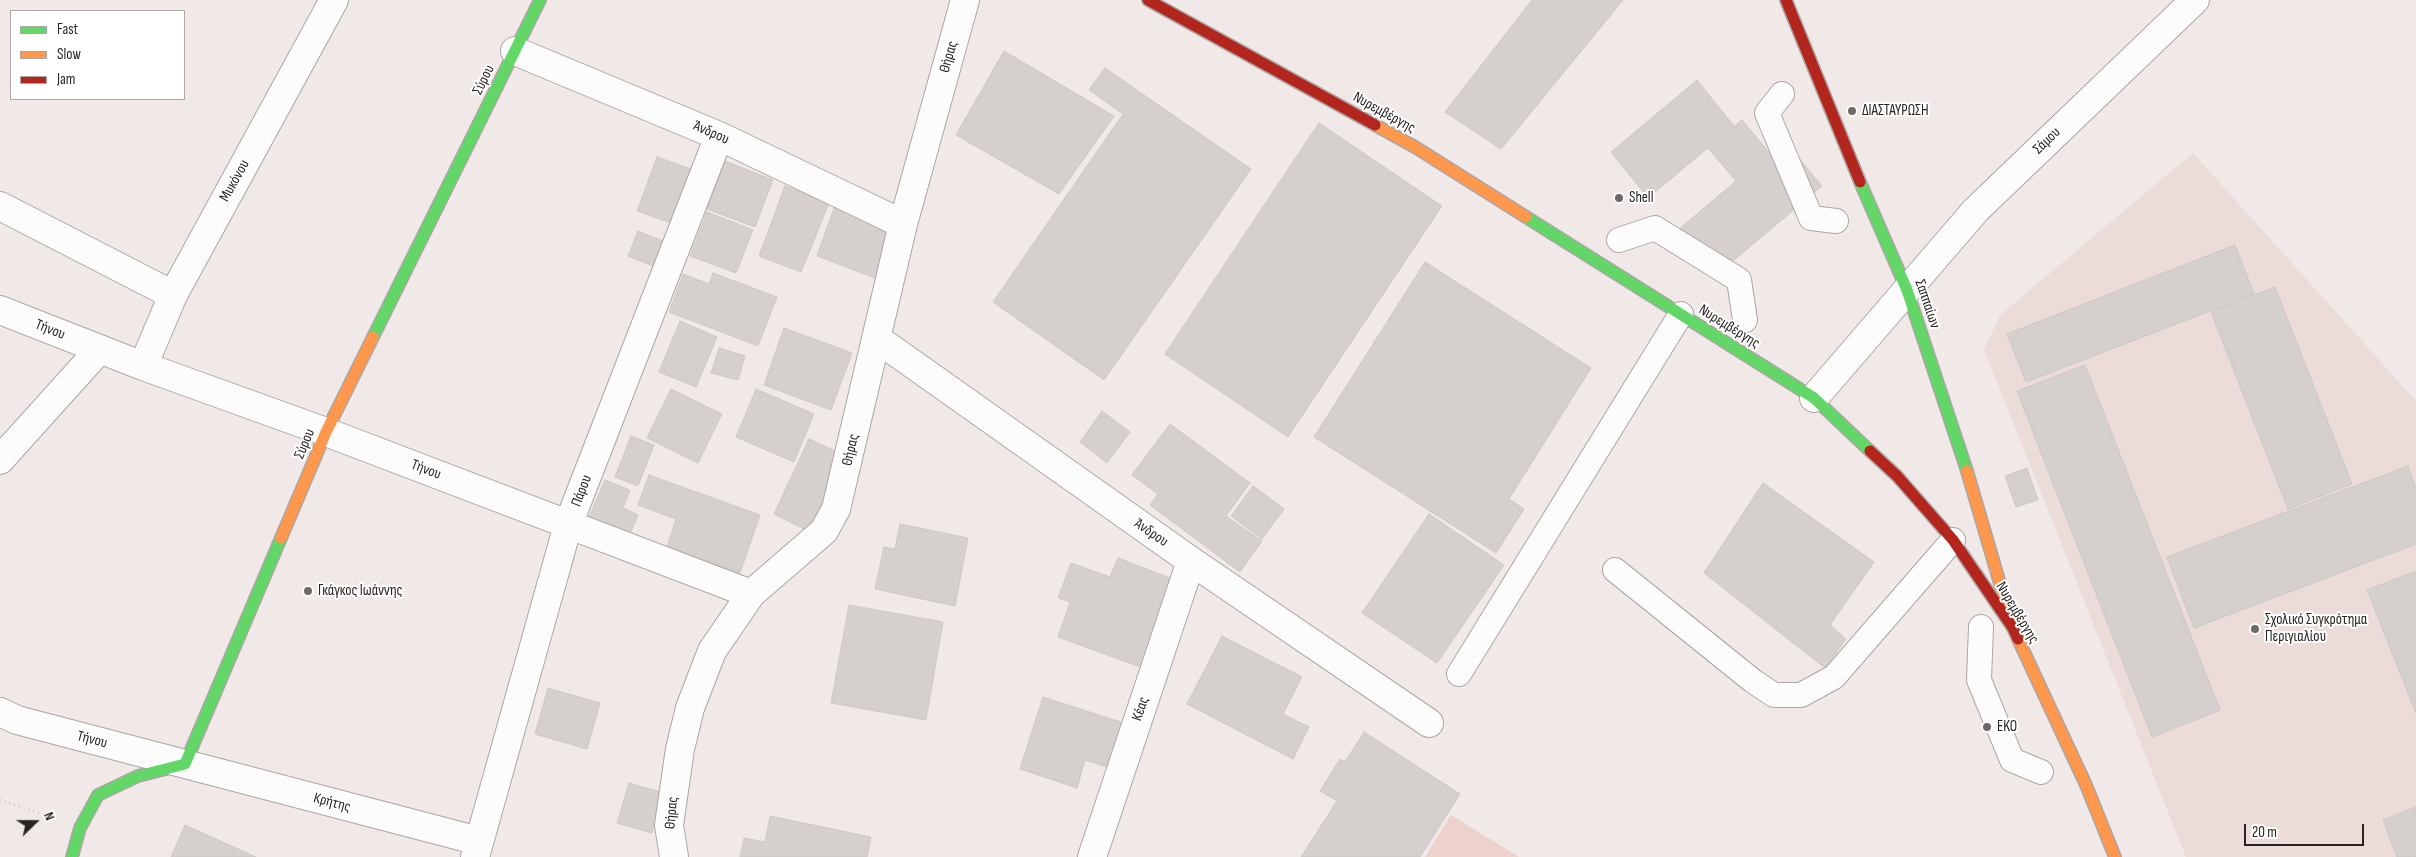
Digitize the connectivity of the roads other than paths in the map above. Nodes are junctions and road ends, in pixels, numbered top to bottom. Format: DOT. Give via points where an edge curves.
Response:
graph roads {
  1 [pos="334,0"];
  2 [pos="540,0"];
  3 [pos="965,0"];
  4 [pos="1148,0"];
  5 [pos="1786,0"];
  6 [pos="2195,0"];
  7 [pos="515,51"];
  8 [pos="1782,94"];
  9 [pos="719,136"];
  10 [pos="0,206"];
  11 [pos="1836,222"];
  12 [pos="903,224"];
  13 [pos="1619,240"];
  14 [pos="1907,290"];
  15 [pos="173,295"];
  16 [pos="0,310"];
  17 [pos="1680,314"];
  18 [pos="1745,320"];
  19 [pos="876,338"];
  20 [pos="100,349"];
  21 [pos="142,366"];
  22 [pos="1814,398"];
  23 [pos="326,432"];
  24 [pos="0,460"];
  25 [pos="568,525"];
  26 [pos="1953,540"];
  27 [pos="1191,561"];
  28 [pos="1615,570"];
  29 [pos="751,594"];
  30 [pos="1981,627"];
  31 [pos="2013,628"];
  32 [pos="1459,674"];
  33 [pos="0,712"];
  34 [pos="1429,723"];
  35 [pos="185,764"];
  36 [pos="2041,772"];
  37 [pos="477,849"];
  38 [pos="72,857"];
  39 [pos="674,857"];
  40 [pos="1092,857"];
  41 [pos="2115,857"];
  1 -- 15 [label="street, Μυκόνου"];
  2 -- 7 [label="street, Σύρου"];
  3 -- 12 [label="street, Θήρας"];
  4 -- 17 [label="street, Νυρεμβέργης" via="1415,147"];
  5 -- 14 [label="street, Σαππαίων" via="1837,129"];
  6 -- 14 [label="street, Σάμου" via="1976,210"];
  7 -- 9 [label="street, Άνδρου"];
  7 -- 23 [label="street, Σύρου"];
  8 -- 11 [label="lane" via="1767,113 1812,218"];
  9 -- 12 [label="street, Άνδρου"];
  9 -- 25 [label="street, Πάρου"];
  10 -- 15 [label="street"];
  12 -- 19 [label="street, Θήρας"];
  13 -- 18 [label="lane" via="1655,228 1739,280"];
  14 -- 22 [label="street, Σάμου"];
  14 -- 31 [label="street, Σαππαίων" via="1975,497"];
  15 -- 21 [label="street, Μυκόνου"];
  16 -- 20 [label="street, Τήνου"];
  17 -- 22 [label="street, Νυρεμβέργης"];
  17 -- 32 [label="lane"];
  19 -- 27 [label="street, Άνδρου"];
  19 -- 29 [label="street, Θήρας" via="836,509 824,531"];
  20 -- 21 [label="street, Τήνου"];
  20 -- 24 [label="street"];
  21 -- 23 [label="street, Τήνου"];
  22 -- 26 [label="street, Νυρεμβέργης" via="1897,476"];
  23 -- 25 [label="street, Τήνου"];
  23 -- 35 [label="street, Σύρου"];
  25 -- 29 [label="street, Τήνου"];
  25 -- 37 [label="street, Πάρου"];
  26 -- 28 [label="lane" via="1834,677 1800,695 1774,695 1753,681"];
  26 -- 31 [label="street, Νυρεμβέργης"];
  27 -- 34 [label="street, Άνδρου"];
  27 -- 40 [label="street, Κέας"];
  29 -- 39 [label="street, Θήρας" via="712,651 690,708 680,749 669,825"];
  30 -- 36 [label="lane" via="1979,680 2004,742 2012,760"];
  31 -- 41 [label="street, Νυρεμβέργης" via="2086,785"];
  33 -- 35 [label="street, Τήνου" via="18,720"];
  35 -- 37 [label="street, Κρήτης"];
  35 -- 38 [label="street" via="138,776 98,795 80,828"];
}
